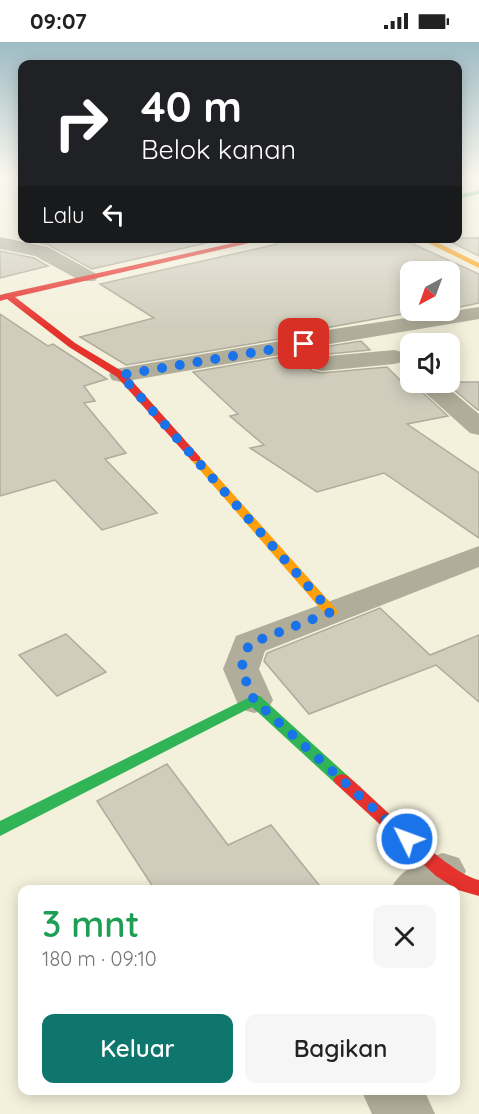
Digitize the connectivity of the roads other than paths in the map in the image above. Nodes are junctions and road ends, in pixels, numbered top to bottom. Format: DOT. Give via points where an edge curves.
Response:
graph roads {
  1 [pos="0,243"];
  2 [pos="246,243"];
  3 [pos="431,243"];
  4 [pos="479,266"];
  5 [pos="88,278"];
  6 [pos="4,297"];
  7 [pos="479,313"];
  8 [pos="405,323"];
  9 [pos="416,333"];
  10 [pos="304,344"];
  11 [pos="400,360"];
  12 [pos="121,375"];
  13 [pos="438,393"];
  14 [pos="479,427"];
  15 [pos="479,556"];
  16 [pos="331,612"];
  17 [pos="254,700"];
  18 [pos="3,819"];
  19 [pos="445,883"];
  20 [pos="392,1095"];
  21 [pos="407,1114"];
  1 -- 5 [label="street" via="41,251"];
  2 -- 5 [label="street"];
  3 -- 4 [label="street"];
  5 -- 6 [label="street"];
  6 -- 12 [label="street"];
  7 -- 8 [label="street"];
  8 -- 9 [label="street"];
  8 -- 10 [label="street"];
  10 -- 11 [label="street" via="322,364"];
  10 -- 12 [label="street"];
  12 -- 16 [label="street"];
  13 -- 14 [label="street"];
  15 -- 16 [label="street"];
  16 -- 17 [label="street" via="249,644 241,669"];
  17 -- 18 [label="street"];
  17 -- 19 [label="street"];
  20 -- 21 [label="street"];
}
